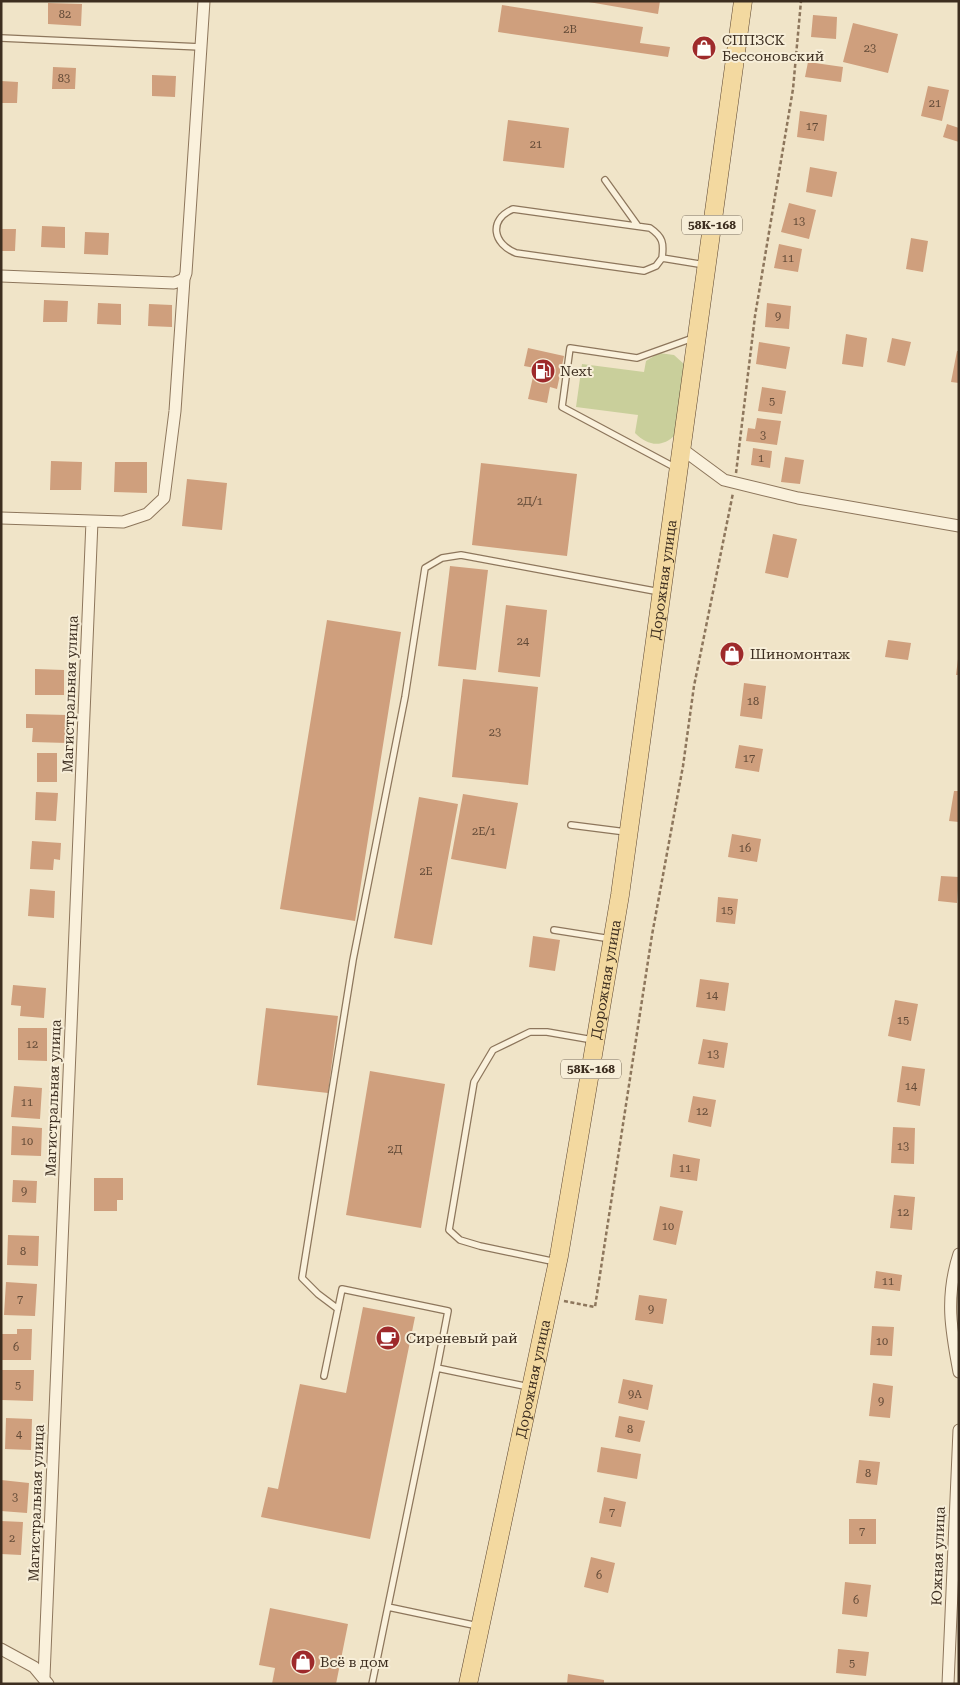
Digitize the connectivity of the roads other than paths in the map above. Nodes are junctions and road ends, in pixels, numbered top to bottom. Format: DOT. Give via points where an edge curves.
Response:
graph roads {
  1 [pos="204,1"];
  2 [pos="743,1"];
  3 [pos="1,38"];
  4 [pos="201,47"];
  5 [pos="605,180"];
  6 [pos="638,226"];
  7 [pos="662,258"];
  8 [pos="707,265"];
  9 [pos="1,276"];
  10 [pos="184,279"];
  11 [pos="697,336"];
  12 [pos="682,449"];
  13 [pos="679,469"];
  14 [pos="1,518"];
  15 [pos="92,521"];
  16 [pos="959,526"];
  17 [pos="662,593"];
  18 [pos="571,824"];
  19 [pos="629,833"];
  20 [pos="554,930"];
  21 [pos="613,940"];
  22 [pos="596,1041"];
  23 [pos="959,1254"];
  24 [pos="558,1262"];
  25 [pos="338,1309"];
  26 [pos="437,1368"];
  27 [pos="959,1372"];
  28 [pos="324,1376"];
  29 [pos="531,1387"];
  30 [pos="959,1430"];
  31 [pos="388,1607"];
  32 [pos="480,1626"];
  33 [pos="1,1649"];
  34 [pos="46,1680"];
  35 [pos="372,1684"];
  36 [pos="468,1684"];
  37 [pos="948,1684"];
  1 -- 4 [label="street"];
  2 -- 8 [label="main road, 58К-168"];
  3 -- 4 [label="lane"];
  4 -- 10 [label="street"];
  5 -- 6 [label="lane"];
  6 -- 7 [label="lane" via="650,228 660,235 664,245"];
  6 -- 7 [label="lane" via="513,209 501,217 497,238 505,249 516,253 644,271 656,266"];
  7 -- 8 [label="lane"];
  8 -- 11 [label="main road, 58К-168"];
  9 -- 10 [label="street" via="174,283"];
  10 -- 15 [label="street" via="175,411 164,498 147,514 123,522"];
  11 -- 12 [label="main road, 58К-168"];
  11 -- 13 [label="lane" via="637,358 570,348 564,387 562,406"];
  12 -- 13 [label="main road, Дорожная улица / 58К-168"];
  12 -- 16 [label="street" via="724,480 798,498"];
  13 -- 17 [label="main road, Дорожная улица / 58К-168"];
  14 -- 15 [label="street"];
  15 -- 34 [label="street, Магистральная улица"];
  17 -- 19 [label="main road, Дорожная улица / 58К-168"];
  17 -- 25 [label="lane" via="461,555 442,558 425,568 405,698 353,960 302,1278"];
  18 -- 19 [label="lane"];
  19 -- 21 [label="main road, Дорожная улица / 58К-168"];
  20 -- 21 [label="lane"];
  21 -- 22 [label="main road, Дорожная улица / 58К-168"];
  22 -- 24 [label="main road, Дорожная улица / 58К-168"];
  22 -- 24 [label="lane" via="530,1032 493,1050 474,1082 449,1230 460,1240"];
  23 -- 27 [label="street" via="949,1318"];
  24 -- 29 [label="main road, Дорожная улица / 58К-168"];
  25 -- 26 [label="lane" via="342,1289 448,1311"];
  25 -- 28 [label="lane"];
  26 -- 29 [label="lane"];
  26 -- 31 [label="lane"];
  29 -- 32 [label="main road, Дорожная улица / 58К-168"];
  30 -- 37 [label="street, Южная улица"];
  31 -- 32 [label="lane"];
  31 -- 35 [label="lane"];
  32 -- 36 [label="main road, Дорожная улица / 58К-168"];
  33 -- 34 [label="street" via="34,1667"];
}
